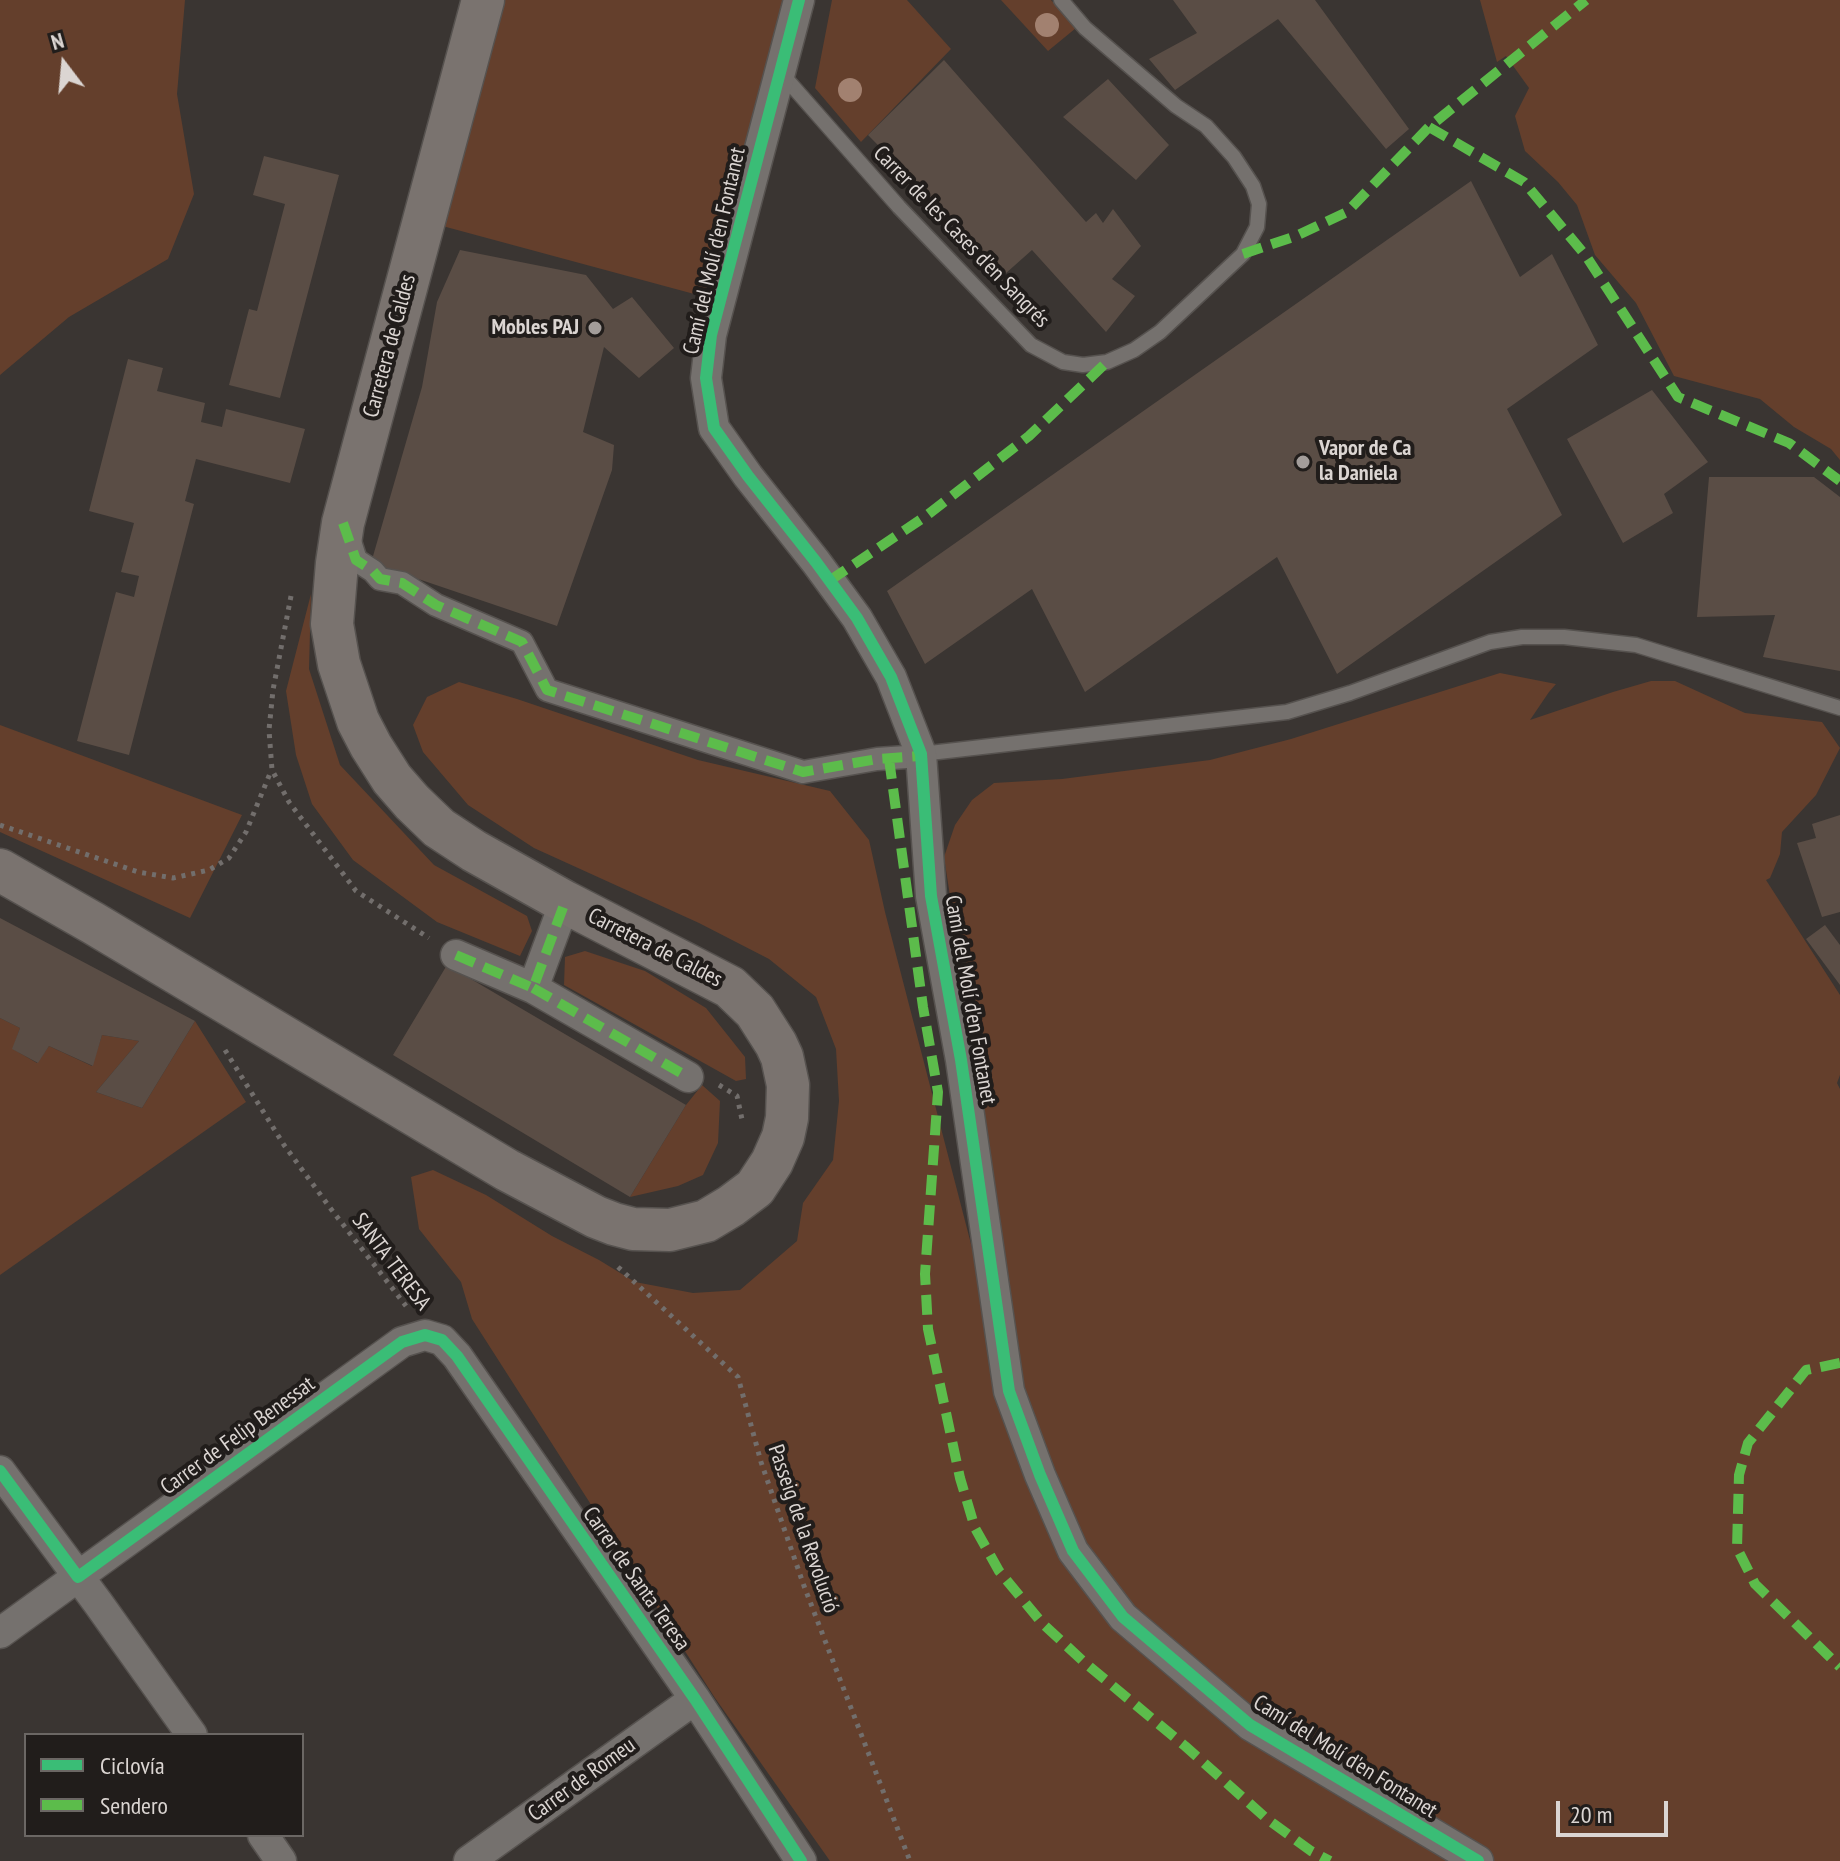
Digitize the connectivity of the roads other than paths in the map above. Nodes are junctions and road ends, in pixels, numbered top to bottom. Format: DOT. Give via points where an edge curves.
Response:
graph roads {
  1 [pos="483,0"];
  2 [pos="799,0"];
  3 [pos="1061,0"];
  4 [pos="780,71"];
  5 [pos="343,523"];
  6 [pos="1840,708"];
  7 [pos="921,755"];
  8 [pos="9,855"];
  9 [pos="565,902"];
  10 [pos="456,955"];
  11 [pos="533,988"];
  12 [pos="688,1077"];
  13 [pos="425,1335"];
  14 [pos="0,1471"];
  15 [pos="78,1577"];
  16 [pos="0,1633"];
  17 [pos="695,1699"];
  18 [pos="191,1733"];
  19 [pos="264,1837"];
  20 [pos="281,1861"];
  21 [pos="469,1861"];
  22 [pos="801,1861"];
  23 [pos="1478,1861"];
  1 -- 5 [label="main road, Carretera de Caldes"];
  2 -- 4 [label="street, Camí del Molí d'en Fontanet"];
  3 -- 4 [label="lane, Carrer de les Cases d'en Sangrés" via="1085,28 1206,126 1253,186 1259,204 1257,227 1243,254 1160,332 1107,362 1063,362 1031,345 899,207"];
  4 -- 7 [label="street, Camí del Molí d'en Fontanet" via="711,335 706,378 714,428 857,618 891,677"];
  5 -- 7 [label="street" via="356,560 380,579 402,583 436,605 522,642 547,690 803,772"];
  5 -- 9 [label="main road, Carretera de Caldes" via="332,624 348,696 371,746 392,779 439,828"];
  6 -- 7 [label="lane" via="1636,645 1522,637 1490,642 1287,712"];
  7 -- 23 [label="street, Camí del Molí d'en Fontanet" via="931,896 961,1060 1009,1391 1073,1551 1123,1617 1250,1725"];
  8 -- 9 [label="main road, Carretera de Caldes" via="93,923 507,1170 596,1217 650,1230 706,1221 755,1188 778,1150 789,1100 776,1044 755,1011 730,987"];
  9 -- 11 [label="street"];
  10 -- 11 [label="street"];
  11 -- 12 [label="street"];
  13 -- 15 [label="street, Carrer de Felip Benessat" via="402,1342"];
  13 -- 17 [label="street, Carrer de Santa Teresa" via="442,1340 457,1356"];
  14 -- 15 [label="street"];
  15 -- 16 [label="street, Carrer de Felip Benessat"];
  15 -- 18 [label="street"];
  17 -- 21 [label="street, Carrer de Romeu"];
  17 -- 22 [label="street, Carrer de Santa Teresa"];
  19 -- 20 [label="street"];
}
